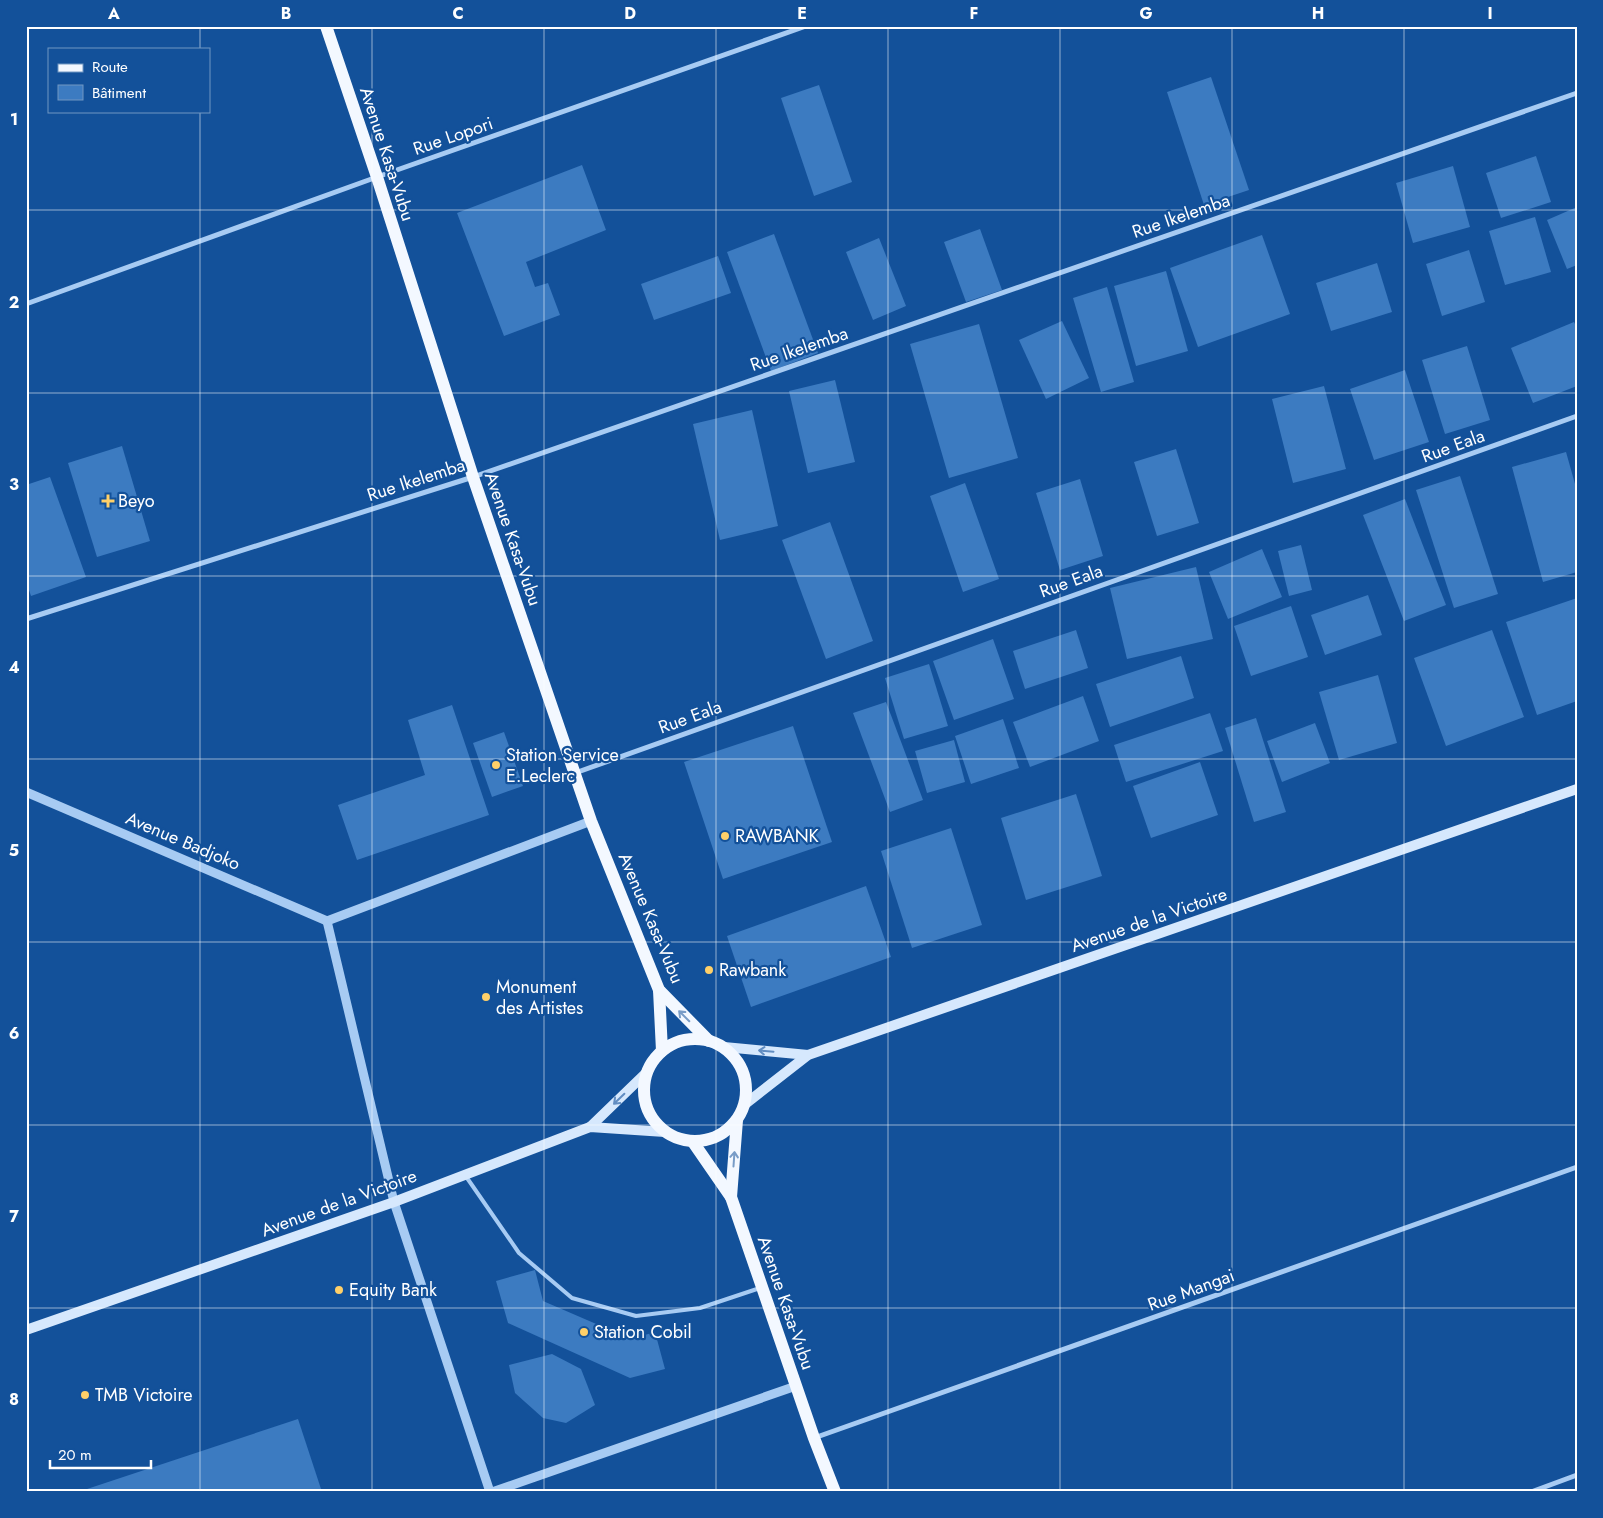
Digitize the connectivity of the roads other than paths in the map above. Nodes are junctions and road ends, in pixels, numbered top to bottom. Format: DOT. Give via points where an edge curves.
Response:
graph roads {
  1 [pos="326,26"];
  2 [pos="806,26"];
  3 [pos="1577,93"];
  4 [pos="377,178"];
  5 [pos="26,304"];
  6 [pos="1577,416"];
  7 [pos="473,477"];
  8 [pos="26,619"];
  9 [pos="575,773"];
  10 [pos="1577,789"];
  11 [pos="26,792"];
  12 [pos="591,821"];
  13 [pos="327,921"];
  14 [pos="659,990"];
  15 [pos="709,1041"];
  16 [pos="724,1047"];
  17 [pos="662,1051"];
  18 [pos="808,1055"];
  19 [pos="648,1071"];
  20 [pos="744,1105"];
  21 [pos="737,1120"];
  22 [pos="590,1127"];
  23 [pos="665,1132"];
  24 [pos="692,1142"];
  25 [pos="1577,1167"];
  26 [pos="465,1175"];
  27 [pos="731,1197"];
  28 [pos="394,1202"];
  29 [pos="762,1288"];
  30 [pos="26,1330"];
  31 [pos="796,1386"];
  32 [pos="814,1438"];
  33 [pos="1577,1475"];
  34 [pos="491,1492"];
  35 [pos="835,1492"];
  36 [pos="1531,1492"];
  1 -- 4 [label="main road, Avenue Kasa-Vubu"];
  2 -- 4 [label="street, Rue Lopori"];
  3 -- 7 [label="street, Rue Ikelemba"];
  4 -- 5 [label="street, Rue Lopori"];
  4 -- 7 [label="main road, Avenue Kasa-Vubu"];
  6 -- 9 [label="street, Rue Eala"];
  7 -- 8 [label="street, Rue Ikelemba"];
  7 -- 9 [label="main road, Avenue Kasa-Vubu"];
  9 -- 12 [label="main road, Avenue Kasa-Vubu"];
  10 -- 18 [label="main road, Avenue de la Victoire"];
  11 -- 13 [label="street, Avenue Badjoko"];
  12 -- 13 [label="street"];
  12 -- 14 [label="main road, Avenue Kasa-Vubu"];
  13 -- 28 [label="street"];
  15 -- 14 [label="main road, Avenue Kasa-Vubu, one-way"];
  14 -- 17 [label="main road"];
  15 -- 16 [label="main road"];
  15 -- 17 [label="main road" via="692,1038"];
  18 -- 16 [label="main road, one-way"];
  16 -- 20 [label="main road" via="744,1073 747,1089"];
  17 -- 19 [label="main road"];
  18 -- 20 [label="main road, Avenue de la Victoire"];
  19 -- 22 [label="main road, one-way"];
  19 -- 23 [label="main road" via="643,1093 650,1115"];
  20 -- 21 [label="main road"];
  21 -- 24 [label="main road" via="725,1132 709,1140"];
  27 -- 21 [label="main road, Avenue Kasa-Vubu, one-way"];
  22 -- 23 [label="main road, Avenue de la Victoire"];
  22 -- 26 [label="main road, Avenue de la Victoire"];
  23 -- 24 [label="main road"];
  24 -- 27 [label="main road"];
  25 -- 32 [label="street, Rue Mangai"];
  26 -- 28 [label="main road, Avenue de la Victoire"];
  26 -- 29 [label="lane" via="519,1253 572,1298 636,1316 700,1308"];
  27 -- 29 [label="main road, Avenue Kasa-Vubu"];
  28 -- 30 [label="main road, Avenue de la Victoire"];
  28 -- 34 [label="street"];
  29 -- 31 [label="main road, Avenue Kasa-Vubu"];
  31 -- 32 [label="main road, Avenue Kasa-Vubu"];
  31 -- 34 [label="street"];
  32 -- 35 [label="main road, Avenue Kasa-Vubu"];
  33 -- 36 [label="street"];
}
